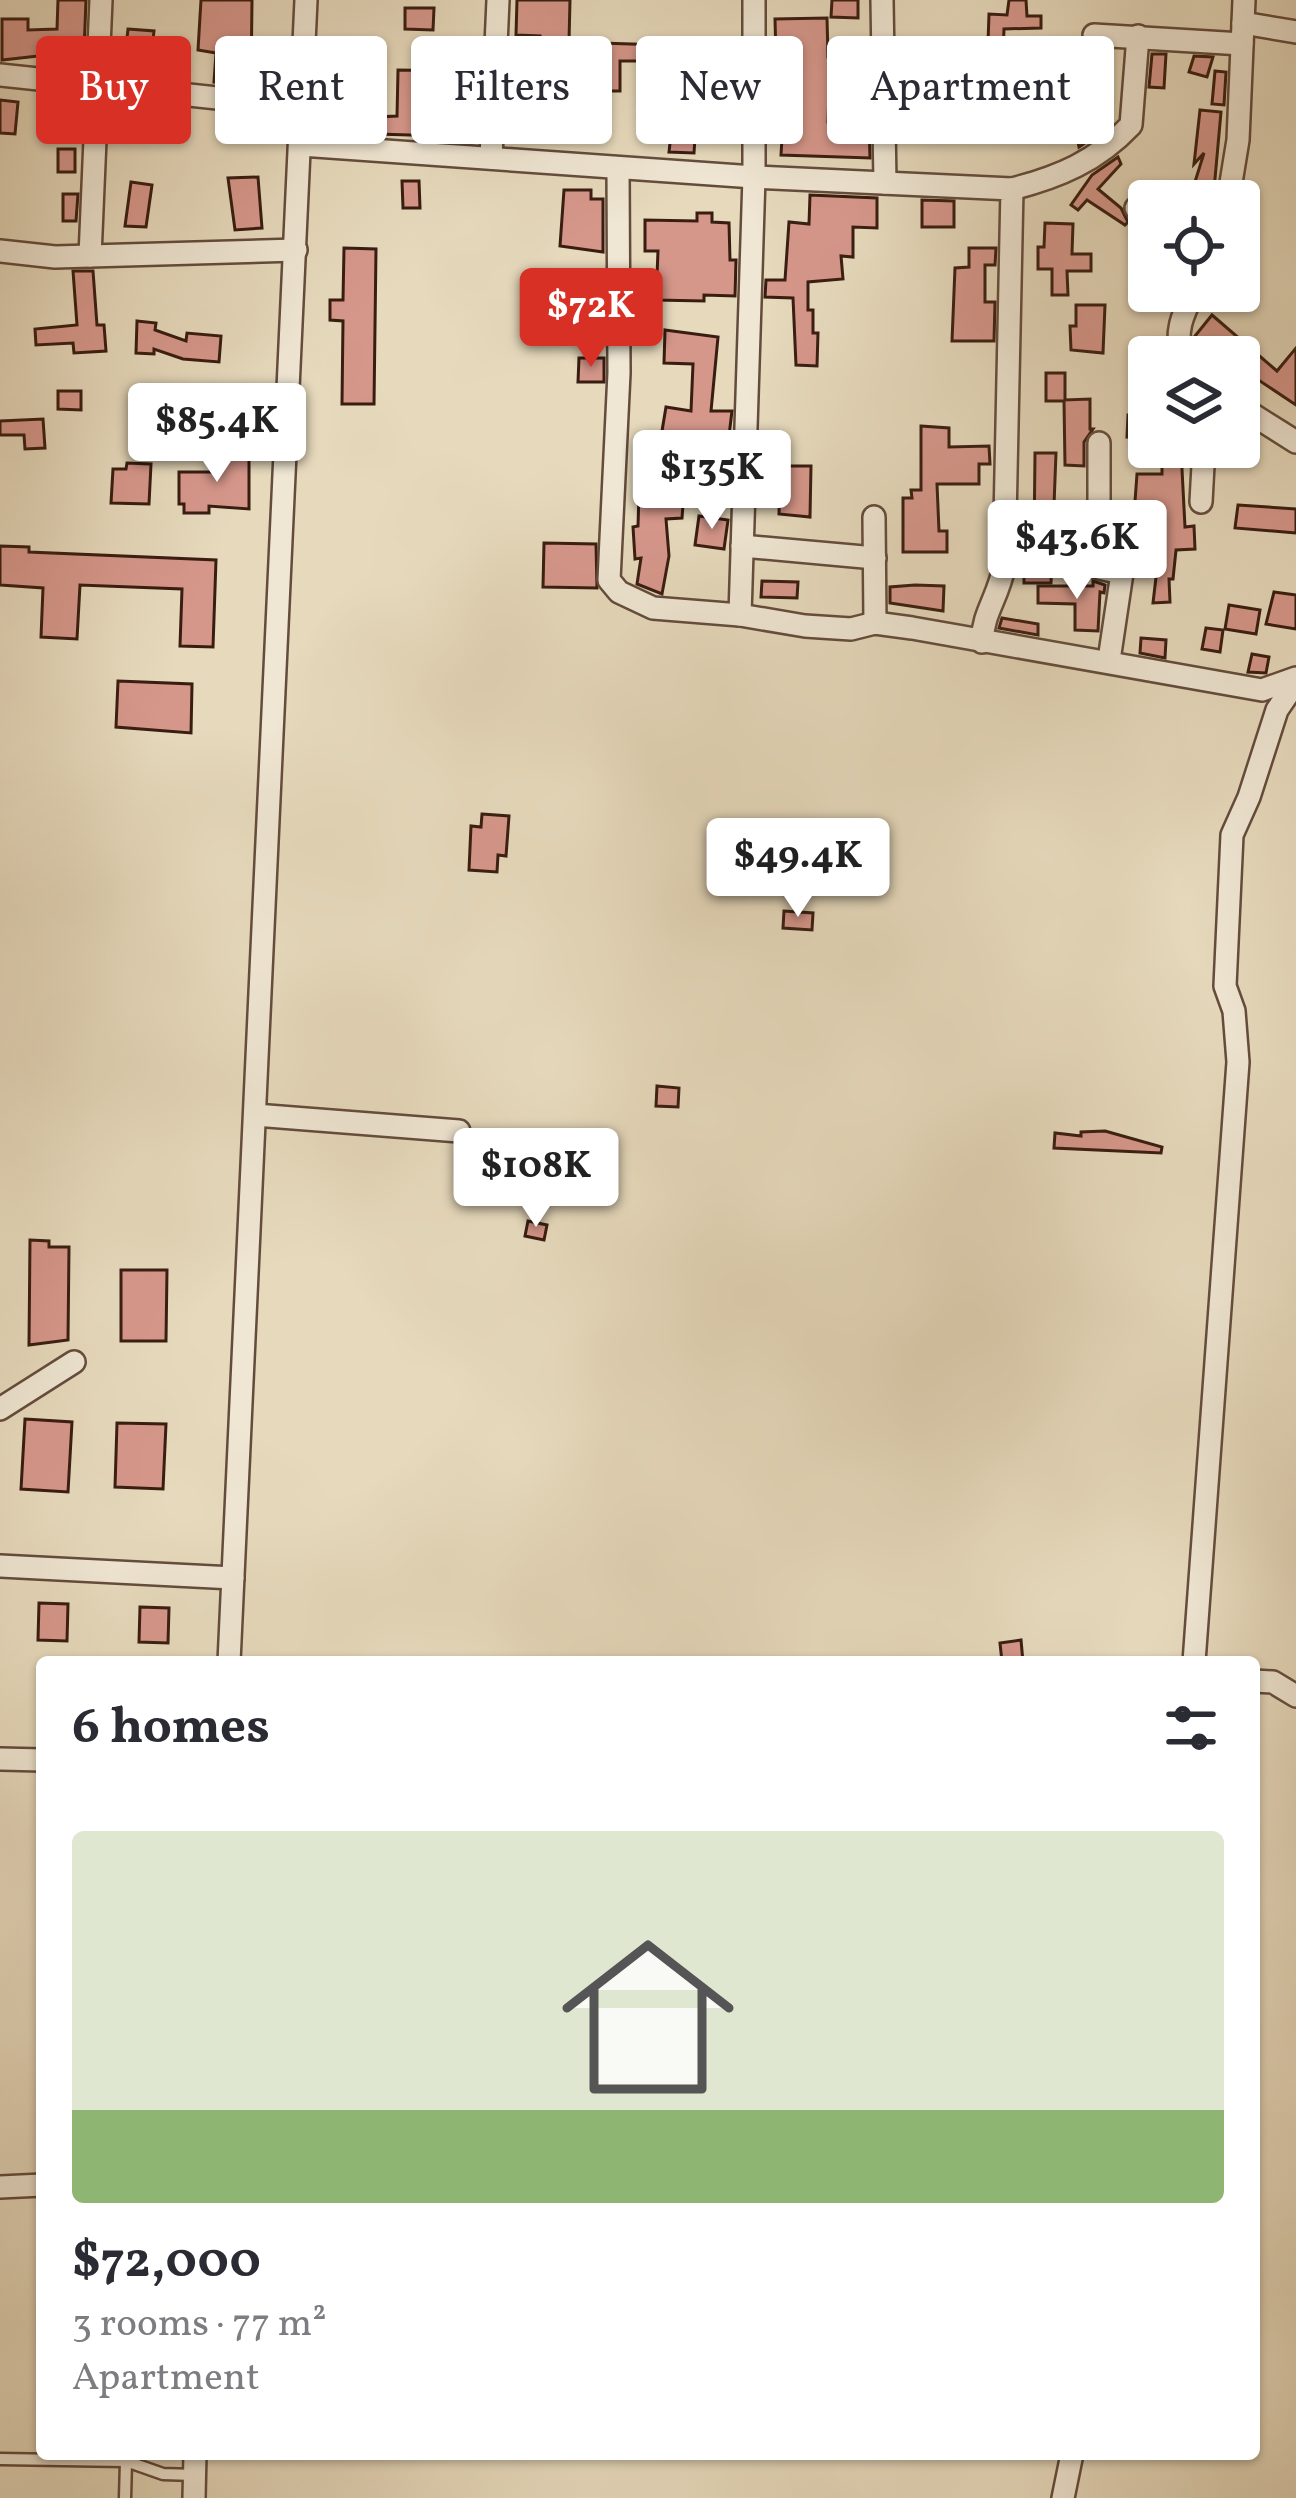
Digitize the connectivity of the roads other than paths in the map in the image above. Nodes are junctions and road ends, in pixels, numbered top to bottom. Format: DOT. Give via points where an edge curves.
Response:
graph roads {
  1 [pos="101,0"];
  2 [pos="307,0"];
  3 [pos="498,0"];
  4 [pos="754,0"];
  5 [pos="882,0"];
  6 [pos="1244,0"];
  7 [pos="1296,32"];
  8 [pos="1242,34"];
  9 [pos="1094,35"];
  10 [pos="98,36"];
  11 [pos="305,36"];
  12 [pos="1138,36"];
  13 [pos="0,76"];
  14 [pos="36,80"];
  15 [pos="93,144"];
  16 [pos="301,145"];
  17 [pos="491,158"];
  18 [pos="619,168"];
  19 [pos="754,177"];
  20 [pos="1231,180"];
  21 [pos="885,183"];
  22 [pos="1012,189"];
  23 [pos="296,250"];
  24 [pos="0,251"];
  25 [pos="90,256"];
  26 [pos="1260,419"];
  27 [pos="1296,442"];
  28 [pos="1099,443"];
  29 [pos="1203,468"];
  30 [pos="1201,502"];
  31 [pos="874,517"];
  32 [pos="742,547"];
  33 [pos="875,558"];
  34 [pos="740,614"];
  35 [pos="875,623"];
  36 [pos="982,643"];
  37 [pos="1109,660"];
  38 [pos="1296,680"];
  39 [pos="1262,690"];
  40 [pos="1277,710"];
  41 [pos="256,1115"];
  42 [pos="459,1131"];
  43 [pos="74,1362"];
  44 [pos="0,1409"];
  45 [pos="0,1566"];
  46 [pos="233,1578"];
  47 [pos="229,1656"];
  48 [pos="1194,1656"];
  49 [pos="1260,1681"];
  50 [pos="1296,1696"];
  51 [pos="0,1760"];
  52 [pos="36,1760"];
  53 [pos="36,2185"];
  54 [pos="0,2187"];
  55 [pos="0,2459"];
  56 [pos="36,2460"];
  57 [pos="63,2460"];
  58 [pos="1071,2460"];
  59 [pos="126,2461"];
  60 [pos="194,2476"];
  61 [pos="125,2498"];
  62 [pos="1063,2498"];
  1 -- 10 [label="street"];
  2 -- 11 [label="street"];
  3 -- 17 [label="street"];
  4 -- 19 [label="street"];
  5 -- 21 [label="street"];
  6 -- 8 [label="street"];
  7 -- 8 [label="street"];
  8 -- 12 [label="street"];
  8 -- 20 [label="street"];
  9 -- 12 [label="street"];
  12 -- 22 [label="street" via="1131,124 1090,161"];
  13 -- 14 [label="street"];
  15 -- 25 [label="street"];
  16 -- 17 [label="street"];
  16 -- 23 [label="street"];
  17 -- 18 [label="street"];
  18 -- 19 [label="street"];
  18 -- 34 [label="street" via="609,580 652,608"];
  19 -- 21 [label="street"];
  19 -- 32 [label="street"];
  21 -- 22 [label="street"];
  22 -- 36 [label="street" via="1004,567"];
  23 -- 25 [label="street"];
  23 -- 41 [label="street"];
  24 -- 25 [label="street"];
  26 -- 27 [label="street"];
  28 -- 37 [label="street" via="1099,568 1121,574"];
  29 -- 30 [label="street"];
  31 -- 33 [label="street"];
  32 -- 33 [label="street"];
  32 -- 34 [label="street"];
  33 -- 35 [label="street"];
  34 -- 35 [label="street" via="851,629"];
  35 -- 36 [label="street"];
  36 -- 37 [label="street"];
  37 -- 39 [label="street"];
  38 -- 39 [label="street"];
  38 -- 40 [label="street"];
  39 -- 40 [label="street"];
  40 -- 48 [label="street" via="1228,862 1225,986 1238,1062"];
  41 -- 42 [label="street"];
  41 -- 46 [label="street"];
  43 -- 44 [label="street"];
  45 -- 46 [label="street"];
  46 -- 47 [label="street"];
  49 -- 50 [label="street"];
  51 -- 52 [label="street"];
  53 -- 54 [label="street"];
  55 -- 56 [label="lane"];
  57 -- 59 [label="lane"];
  58 -- 62 [label="street"];
  59 -- 60 [label="lane"];
  59 -- 61 [label="lane"];
}
